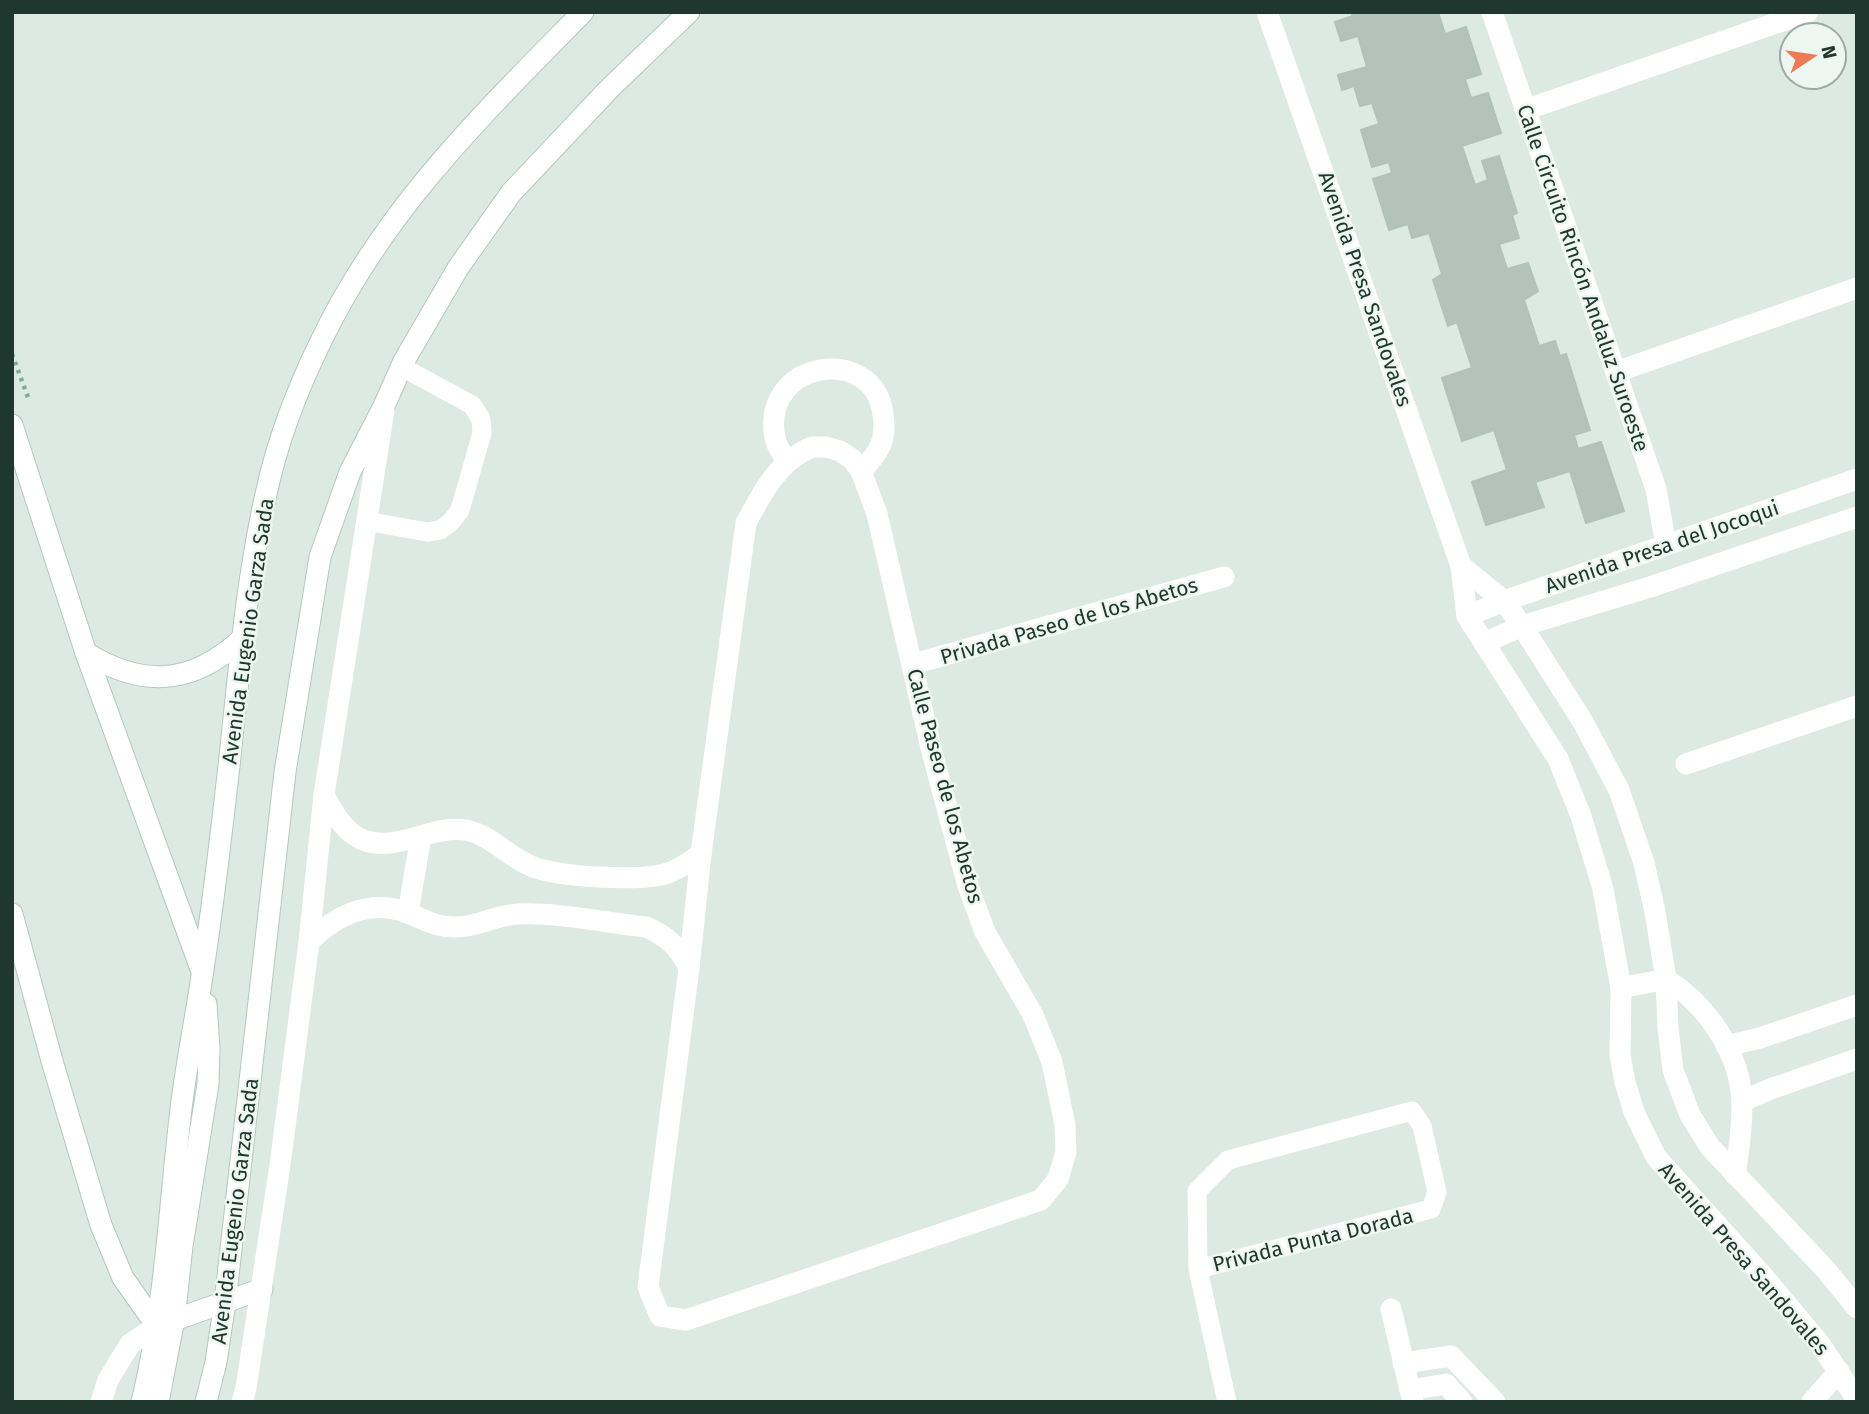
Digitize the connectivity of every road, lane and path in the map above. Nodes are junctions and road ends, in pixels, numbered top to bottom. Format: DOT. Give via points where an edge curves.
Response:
graph roads {
  1 [pos="583,12"];
  2 [pos="689,12"];
  3 [pos="1267,12"];
  4 [pos="1492,12"];
  5 [pos="1808,12"];
  6 [pos="1525,110"];
  7 [pos="1857,288"];
  8 [pos="402,367"];
  9 [pos="1616,372"];
  10 [pos="384,406"];
  11 [pos="12,425"];
  12 [pos="18,458"];
  13 [pos="787,462"];
  14 [pos="861,471"];
  15 [pos="1857,479"];
  16 [pos="1857,517"];
  17 [pos="366,521"];
  18 [pos="1666,545"];
  19 [pos="1461,566"];
  20 [pos="1224,578"];
  21 [pos="1504,601"];
  22 [pos="1467,616"];
  23 [pos="1522,626"];
  24 [pos="242,639"];
  25 [pos="1484,643"];
  26 [pos="86,653"];
  27 [pos="913,664"];
  28 [pos="1857,705"];
  29 [pos="1686,764"];
  30 [pos="324,795"];
  31 [pos="421,836"];
  32 [pos="701,854"];
  33 [pos="408,913"];
  34 [pos="12,914"];
  35 [pos="309,942"];
  36 [pos="689,968"];
  37 [pos="203,973"];
  38 [pos="1665,979"];
  39 [pos="1621,988"];
  40 [pos="1857,1005"];
  41 [pos="1727,1046"];
  42 [pos="1857,1059"];
  43 [pos="1742,1101"];
  44 [pos="1735,1175"];
  45 [pos="1198,1269"];
  46 [pos="262,1289"];
  47 [pos="225,1302"];
  48 [pos="1857,1308"];
  49 [pos="1391,1309"];
  50 [pos="165,1322"];
  51 [pos="1403,1363"];
  52 [pos="1839,1371"];
  53 [pos="1411,1396"];
  54 [pos="1857,1400"];
  55 [pos="100,1402"];
  56 [pos="142,1402"];
  57 [pos="158,1402"];
  58 [pos="206,1402"];
  59 [pos="242,1402"];
  60 [pos="1227,1402"];
  61 [pos="1462,1402"];
  62 [pos="1495,1402"];
  63 [pos="1812,1402"];
  1 -- 24 [label="street, Avenida Eugenio Garza Sada" via="421,183 341,304 300,387 278,450 267,488"];
  2 -- 8 [label="street, Avenida Eugenio Garza Sada" via="511,193 458,268"];
  3 -- 19 [label="street, Avenida Presa Sandovales"];
  4 -- 6 [label="street, Calle Circuito Rincón Andaluz Suroeste"];
  5 -- 6 [label="street"];
  6 -- 9 [label="street, Calle Circuito Rincón Andaluz Suroeste"];
  7 -- 9 [label="street"];
  8 -- 10 [label="street, Avenida Eugenio Garza Sada"];
  8 -- 17 [label="lane" via="472,405 481,419 482,433 460,510 451,522 440,530 427,531"];
  9 -- 18 [label="street, Calle Circuito Rincón Andaluz Suroeste" via="1656,489"];
  10 -- 17 [label="street, Avenida Eugenio Garza Sada"];
  10 -- 47 [label="street, Avenida Eugenio Garza Sada" via="350,472 320,557 285,772"];
  11 -- 12 [label="street, Avenida Eugenio Garza Sada"];
  12 -- 26 [label="street, Avenida Eugenio Garza Sada"];
  13 -- 14 [label="street, Calle Paseo de los Abetos" via="811,447 826,447 841,451"];
  13 -- 14 [label="street" via="775,440 773,416 782,393 800,376 836,369 869,384 882,405 885,429 878,453"];
  13 -- 32 [label="street, Calle Paseo de los Abetos" via="765,488 746,523"];
  14 -- 27 [label="street, Calle Paseo de los Abetos" via="877,514"];
  15 -- 18 [label="street, Avenida Presa del Jocoqui"];
  16 -- 23 [label="street, Avenida Presa del Jocoqui"];
  17 -- 30 [label="street, Avenida Eugenio Garza Sada"];
  18 -- 21 [label="street, Avenida Presa del Jocoqui"];
  19 -- 21 [label="street"];
  19 -- 22 [label="street, Avenida Presa Sandovales"];
  20 -- 27 [label="street, Privada Paseo de los Abetos"];
  21 -- 22 [label="street, Avenida Presa del Jocoqui"];
  21 -- 23 [label="street"];
  22 -- 25 [label="street, Avenida Presa Sandovales"];
  23 -- 25 [label="street, Avenida Presa del Jocoqui"];
  23 -- 38 [label="street" via="1583,722 1619,790 1644,863"];
  24 -- 26 [label="street" via="205,666 161,677 125,673"];
  24 -- 37 [label="street, Avenida Eugenio Garza Sada"];
  25 -- 39 [label="street, Avenida Presa Sandovales" via="1558,759 1581,816 1603,889"];
  26 -- 37 [label="street, Avenida Eugenio Garza Sada"];
  27 -- 36 [label="street, Calle Paseo de los Abetos" via="968,886 985,932 1033,1015 1052,1062 1065,1125 1066,1152 1058,1179 1041,1200 686,1320 660,1316 648,1287"];
  28 -- 29 [label="street"];
  30 -- 31 [label="street" via="338,821 361,839 384,845"];
  30 -- 35 [label="street, Avenida Eugenio Garza Sada"];
  31 -- 32 [label="street" via="468,830 533,867 560,873 654,876"];
  31 -- 33 [label="street"];
  32 -- 36 [label="street, Calle Paseo de los Abetos"];
  33 -- 35 [label="street" via="389,907 352,912 327,925"];
  33 -- 36 [label="street" via="453,927 514,914 646,927 672,941"];
  34 -- 50 [label="street" via="101,1225 123,1278"];
  35 -- 46 [label="street, Avenida Eugenio Garza Sada"];
  37 -- 50 [label="street, Avenida Eugenio Garza Sada" via="180,1114 164,1282"];
  38 -- 39 [label="street"];
  38 -- 41 [label="street" via="1702,1007"];
  38 -- 44 [label="street" via="1674,1070 1690,1115"];
  39 -- 52 [label="street, Avenida Presa Sandovales" via="1620,1055 1625,1082 1656,1157 1764,1277"];
  40 -- 41 [label="street"];
  41 -- 43 [label="street"];
  42 -- 43 [label="street"];
  43 -- 44 [label="street"];
  44 -- 48 [label="street"];
  45 -- 45 [label="lane, Privada Punta Dorada" via="1431,1209 1437,1192 1422,1126 1412,1111 1228,1160 1197,1191"];
  45 -- 60 [label="lane, Privada Punta Dorada"];
  46 -- 47 [label="street"];
  46 -- 59 [label="street, Avenida Eugenio Garza Sada"];
  47 -- 50 [label="street"];
  47 -- 58 [label="street, Avenida Eugenio Garza Sada"];
  49 -- 51 [label="street"];
  50 -- 55 [label="street" via="130,1344"];
  50 -- 56 [label="street, Avenida Eugenio Garza Sada"];
  50 -- 57 [label="street"];
  51 -- 53 [label="street"];
  51 -- 62 [label="street" via="1451,1356"];
  52 -- 54 [label="street, Avenida Presa Sandovales"];
  52 -- 63 [label="street"];
  53 -- 61 [label="street" via="1446,1384"];
}
